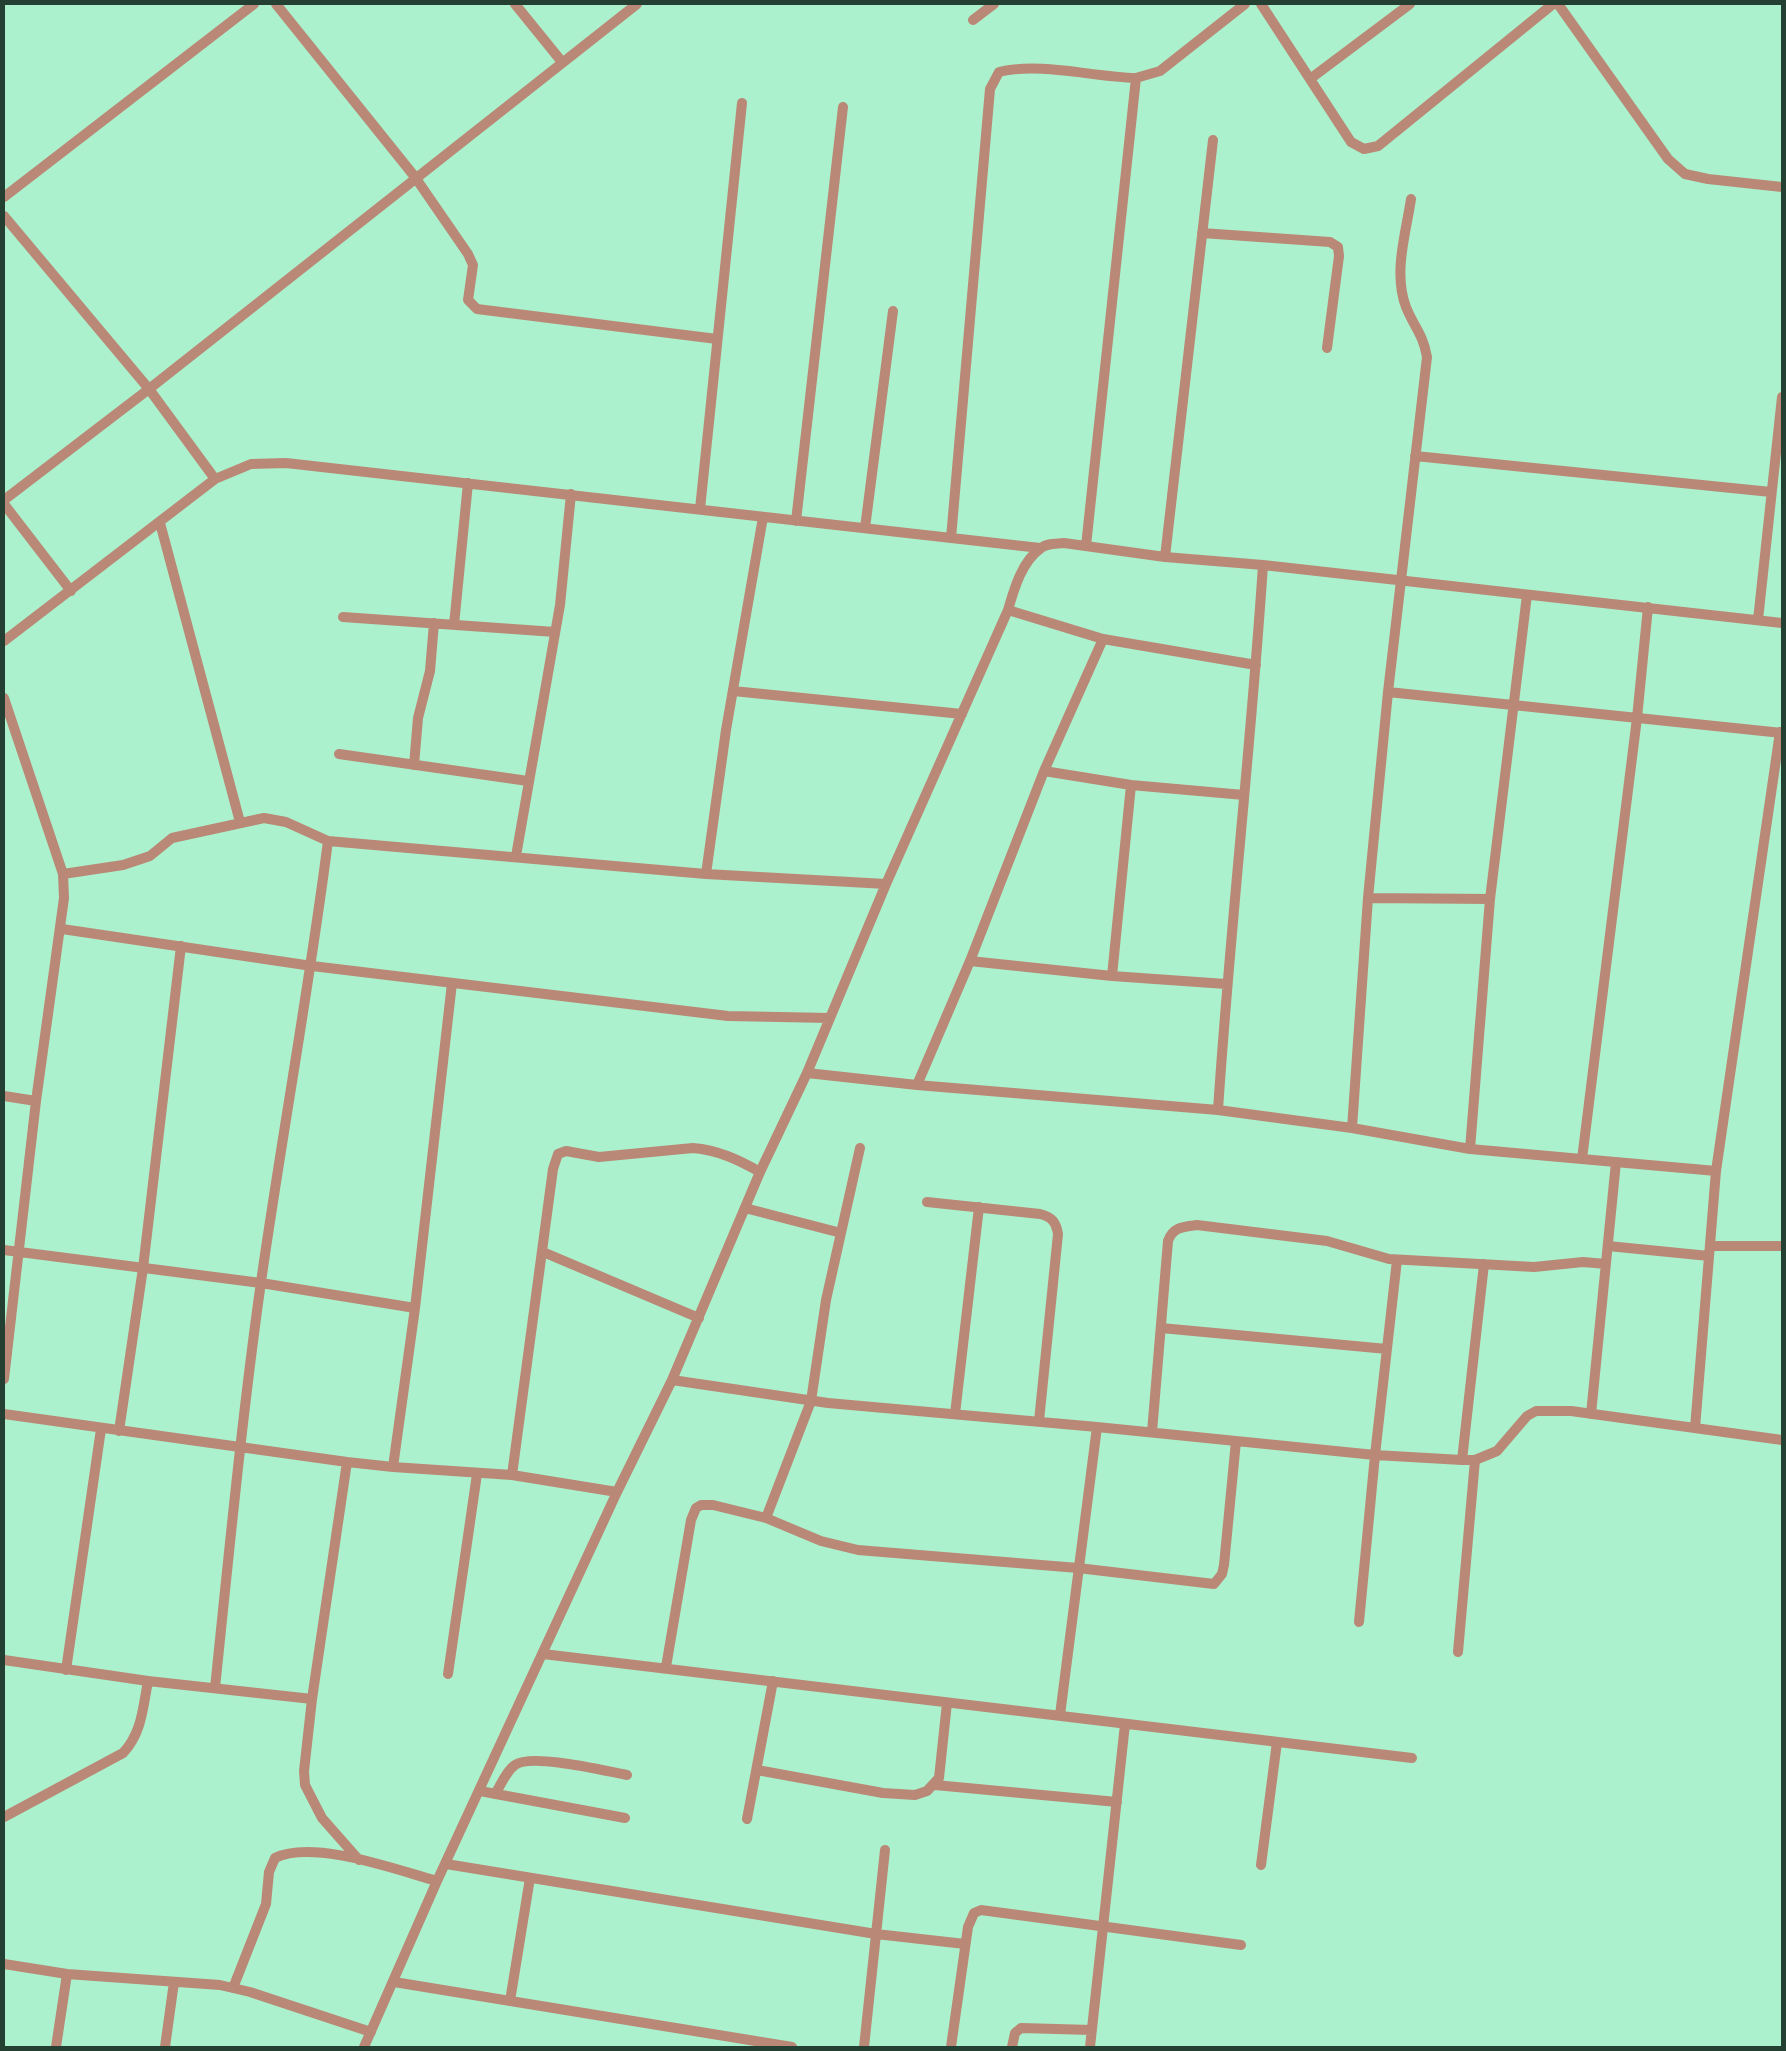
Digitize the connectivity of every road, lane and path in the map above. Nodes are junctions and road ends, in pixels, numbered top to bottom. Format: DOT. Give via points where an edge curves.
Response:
graph roads {
  1 [pos="254,4"];
  2 [pos="276,4"];
  3 [pos="515,4"];
  4 [pos="637,4"];
  5 [pos="994,4"];
  6 [pos="1245,4"];
  7 [pos="1261,4"];
  8 [pos="1410,4"];
  9 [pos="1553,4"];
  10 [pos="1558,4"];
  11 [pos="972,20"];
  12 [pos="562,62"];
  13 [pos="1136,78"];
  14 [pos="1310,79"];
  15 [pos="742,103"];
  16 [pos="843,107"];
  17 [pos="1213,140"];
  18 [pos="415,177"];
  19 [pos="1782,188"];
  20 [pos="4,197"];
  21 [pos="1411,199"];
  22 [pos="4,216"];
  23 [pos="1202,233"];
  24 [pos="893,311"];
  25 [pos="717,339"];
  26 [pos="1327,348"];
  27 [pos="149,389"];
  28 [pos="1782,397"];
  29 [pos="1415,456"];
  30 [pos="215,479"];
  31 [pos="468,483"];
  32 [pos="1771,492"];
  33 [pos="571,494"];
  34 [pos="4,500"];
  35 [pos="4,504"];
  36 [pos="700,509"];
  37 [pos="763,517"];
  38 [pos="796,521"];
  39 [pos="160,523"];
  40 [pos="865,528"];
  41 [pos="951,538"];
  42 [pos="1086,546"];
  43 [pos="1040,548"];
  44 [pos="1165,557"];
  45 [pos="1262,565"];
  46 [pos="1402,582"];
  47 [pos="71,591"];
  48 [pos="1526,596"];
  49 [pos="1648,608"];
  50 [pos="1008,610"];
  51 [pos="343,617"];
  52 [pos="1758,620"];
  53 [pos="1782,622"];
  54 [pos="434,623"];
  55 [pos="454,625"];
  56 [pos="555,632"];
  57 [pos="1103,639"];
  58 [pos="4,642"];
  59 [pos="1256,665"];
  60 [pos="733,691"];
  61 [pos="1388,692"];
  62 [pos="4,698"];
  63 [pos="1514,704"];
  64 [pos="962,714"];
  65 [pos="1637,718"];
  66 [pos="1781,732"];
  67 [pos="339,754"];
  68 [pos="414,765"];
  69 [pos="1044,771"];
  70 [pos="528,781"];
  71 [pos="1131,785"];
  72 [pos="1244,795"];
  73 [pos="240,822"];
  74 [pos="328,841"];
  75 [pos="516,856"];
  76 [pos="63,874"];
  77 [pos="706,874"];
  78 [pos="886,884"];
  79 [pos="1368,898"];
  80 [pos="1490,899"];
  81 [pos="62,929"];
  82 [pos="181,946"];
  83 [pos="970,961"];
  84 [pos="312,966"];
  85 [pos="1112,976"];
  86 [pos="452,983"];
  87 [pos="1226,984"];
  88 [pos="830,1018"];
  89 [pos="807,1073"];
  90 [pos="917,1085"];
  91 [pos="4,1096"];
  92 [pos="36,1101"];
  93 [pos="1218,1110"];
  94 [pos="1352,1128"];
  95 [pos="860,1148"];
  96 [pos="1470,1149"];
  97 [pos="1582,1159"];
  98 [pos="1616,1162"];
  99 [pos="1716,1171"];
  100 [pos="760,1172"];
  101 [pos="927,1202"];
  102 [pos="745,1208"];
  103 [pos="979,1208"];
  104 [pos="841,1233"];
  105 [pos="1608,1246"];
  106 [pos="1782,1246"];
  107 [pos="4,1250"];
  108 [pos="1710,1251"];
  109 [pos="20,1252"];
  110 [pos="543,1252"];
  111 [pos="1397,1260"];
  112 [pos="1484,1264"];
  113 [pos="1606,1264"];
  114 [pos="143,1268"];
  115 [pos="261,1283"];
  116 [pos="415,1308"];
  117 [pos="699,1318"];
  118 [pos="1161,1328"];
  119 [pos="1387,1349"];
  120 [pos="4,1379"];
  121 [pos="672,1380"];
  122 [pos="811,1401"];
  123 [pos="4,1414"];
  124 [pos="955,1414"];
  125 [pos="1591,1414"];
  126 [pos="1038,1422"];
  127 [pos="1097,1427"];
  128 [pos="1695,1428"];
  129 [pos="101,1429"];
  130 [pos="119,1431"];
  131 [pos="1152,1432"];
  132 [pos="1782,1440"];
  133 [pos="1236,1441"];
  134 [pos="240,1448"];
  135 [pos="1375,1455"];
  136 [pos="1462,1460"];
  137 [pos="1475,1460"];
  138 [pos="346,1462"];
  139 [pos="393,1467"];
  140 [pos="477,1474"];
  141 [pos="512,1475"];
  142 [pos="617,1492"];
  143 [pos="766,1518"];
  144 [pos="1078,1568"];
  145 [pos="1359,1622"];
  146 [pos="1458,1652"];
  147 [pos="543,1654"];
  148 [pos="4,1660"];
  149 [pos="666,1667"];
  150 [pos="66,1670"];
  151 [pos="448,1674"];
  152 [pos="148,1681"];
  153 [pos="773,1681"];
  154 [pos="215,1688"];
  155 [pos="312,1699"];
  156 [pos="947,1703"];
  157 [pos="1060,1715"];
  158 [pos="1124,1724"];
  159 [pos="1277,1742"];
  160 [pos="1412,1758"];
  161 [pos="757,1770"];
  162 [pos="627,1775"];
  163 [pos="935,1785"];
  164 [pos="480,1791"];
  165 [pos="496,1794"];
  166 [pos="1117,1802"];
  167 [pos="4,1817"];
  168 [pos="625,1818"];
  169 [pos="747,1819"];
  170 [pos="885,1850"];
  171 [pos="360,1860"];
  172 [pos="446,1864"];
  173 [pos="1261,1865"];
  174 [pos="530,1878"];
  175 [pos="437,1881"];
  176 [pos="1103,1927"];
  177 [pos="876,1934"];
  178 [pos="966,1944"];
  179 [pos="1241,1945"];
  180 [pos="4,1964"];
  181 [pos="67,1974"];
  182 [pos="174,1982"];
  183 [pos="394,1982"];
  184 [pos="233,1988"];
  185 [pos="510,2001"];
  186 [pos="1092,2030"];
  187 [pos="371,2032"];
  188 [pos="56,2047"];
  189 [pos="165,2047"];
  190 [pos="364,2047"];
  191 [pos="792,2047"];
  192 [pos="864,2047"];
  193 [pos="950,2047"];
  194 [pos="1012,2047"];
  195 [pos="1090,2047"];
  1 -- 20 [label="street"];
  2 -- 18 [label="street"];
  3 -- 12 [label="street"];
  4 -- 12 [label="street"];
  5 -- 11 [label="street"];
  6 -- 13 [label="street" via="1160,71"];
  7 -- 14 [label="street"];
  8 -- 14 [label="street"];
  9 -- 14 [label="street" via="1378,146 1364,149 1351,142"];
  10 -- 19 [label="street" via="1668,159 1685,174"];
  12 -- 18 [label="street"];
  13 -- 41 [label="street" via="1019,67 999,72 990,89"];
  13 -- 42 [label="street"];
  15 -- 25 [label="street"];
  16 -- 38 [label="street"];
  17 -- 23 [label="street"];
  18 -- 25 [label="street" via="468,254 473,265 468,300 477,309"];
  18 -- 27 [label="street"];
  21 -- 29 [label="street" via="1400,268 1402,289 1406,306 1424,338 1427,357"];
  22 -- 27 [label="street"];
  23 -- 26 [label="street" via="1330,242 1338,248"];
  23 -- 44 [label="street"];
  24 -- 40 [label="street"];
  25 -- 36 [label="street"];
  27 -- 30 [label="street"];
  27 -- 34 [label="street"];
  28 -- 32 [label="street"];
  29 -- 32 [label="street"];
  29 -- 46 [label="street"];
  30 -- 31 [label="street" via="251,464 286,463"];
  30 -- 39 [label="street"];
  31 -- 33 [label="street"];
  31 -- 55 [label="street"];
  32 -- 52 [label="street"];
  33 -- 36 [label="street"];
  33 -- 56 [label="street"];
  35 -- 47 [label="street"];
  36 -- 37 [label="street"];
  37 -- 38 [label="street"];
  37 -- 60 [label="street"];
  38 -- 40 [label="street"];
  39 -- 47 [label="street"];
  39 -- 73 [label="street"];
  40 -- 41 [label="street"];
  41 -- 43 [label="street"];
  42 -- 43 [label="street" via="1064,543"];
  42 -- 44 [label="street"];
  43 -- 50 [label="street" via="1020,576"];
  44 -- 45 [label="street"];
  45 -- 46 [label="street"];
  45 -- 59 [label="street"];
  46 -- 48 [label="street"];
  46 -- 61 [label="street"];
  47 -- 58 [label="street"];
  48 -- 49 [label="street"];
  48 -- 63 [label="street"];
  49 -- 52 [label="street"];
  49 -- 65 [label="street"];
  50 -- 57 [label="street"];
  50 -- 64 [label="street"];
  51 -- 54 [label="street"];
  52 -- 53 [label="street"];
  54 -- 55 [label="street"];
  54 -- 68 [label="street" via="430,671 418,718"];
  55 -- 56 [label="street"];
  56 -- 70 [label="street"];
  57 -- 59 [label="street"];
  57 -- 69 [label="street"];
  59 -- 72 [label="street"];
  60 -- 64 [label="street"];
  60 -- 77 [label="street"];
  61 -- 63 [label="street"];
  61 -- 79 [label="street"];
  62 -- 76 [label="street"];
  63 -- 65 [label="street"];
  63 -- 80 [label="street"];
  64 -- 78 [label="street"];
  65 -- 66 [label="street"];
  65 -- 97 [label="street"];
  66 -- 99 [label="street"];
  67 -- 68 [label="street"];
  68 -- 70 [label="street"];
  69 -- 71 [label="street"];
  69 -- 83 [label="street"];
  70 -- 75 [label="street"];
  71 -- 72 [label="street"];
  71 -- 85 [label="street"];
  72 -- 87 [label="street"];
  73 -- 74 [label="street" via="264,818 276,820"];
  73 -- 76 [label="street" via="172,838 150,856 123,865"];
  74 -- 75 [label="street"];
  74 -- 84 [label="street"];
  75 -- 77 [label="street"];
  76 -- 81 [label="street"];
  77 -- 78 [label="street"];
  78 -- 88 [label="street"];
  79 -- 80 [label="street"];
  79 -- 94 [label="street"];
  80 -- 96 [label="street"];
  81 -- 82 [label="street"];
  81 -- 92 [label="street"];
  82 -- 84 [label="street"];
  82 -- 114 [label="street"];
  83 -- 85 [label="street"];
  83 -- 90 [label="street"];
  84 -- 86 [label="street"];
  84 -- 115 [label="street"];
  85 -- 87 [label="street"];
  86 -- 88 [label="street" via="728,1016"];
  86 -- 116 [label="street"];
  87 -- 93 [label="street"];
  88 -- 89 [label="street"];
  89 -- 90 [label="street"];
  89 -- 100 [label="street"];
  90 -- 93 [label="street"];
  91 -- 92 [label="street"];
  92 -- 109 [label="street"];
  93 -- 94 [label="street"];
  94 -- 96 [label="street"];
  95 -- 104 [label="street"];
  96 -- 97 [label="street"];
  97 -- 98 [label="street"];
  98 -- 99 [label="street"];
  98 -- 105 [label="street"];
  99 -- 108 [label="street"];
  100 -- 102 [label="street"];
  100 -- 110 [label="street" via="706,1149 599,1157 561,1152 555,1158 553,1169"];
  101 -- 103 [label="street"];
  102 -- 104 [label="street"];
  102 -- 117 [label="street"];
  103 -- 124 [label="street"];
  103 -- 126 [label="street" via="1049,1216 1057,1227"];
  104 -- 122 [label="street" via="822,1319"];
  105 -- 108 [label="street"];
  105 -- 113 [label="street"];
  106 -- 108 [label="street"];
  107 -- 109 [label="street"];
  108 -- 128 [label="street"];
  109 -- 114 [label="street"];
  109 -- 120 [label="street"];
  110 -- 117 [label="street"];
  110 -- 141 [label="street"];
  111 -- 112 [label="street"];
  111 -- 118 [label="street" via="1327,1241 1197,1225 1183,1227 1170,1234 1168,1241"];
  111 -- 119 [label="street"];
  112 -- 113 [label="street" via="1534,1267 1583,1262"];
  112 -- 136 [label="street"];
  113 -- 125 [label="street"];
  114 -- 115 [label="street"];
  114 -- 130 [label="street"];
  115 -- 116 [label="street"];
  115 -- 134 [label="street"];
  116 -- 139 [label="street"];
  117 -- 121 [label="street"];
  118 -- 119 [label="street"];
  118 -- 131 [label="street"];
  119 -- 135 [label="street"];
  121 -- 122 [label="street"];
  121 -- 142 [label="street"];
  122 -- 124 [label="street"];
  122 -- 143 [label="street"];
  123 -- 129 [label="street"];
  124 -- 126 [label="street"];
  125 -- 128 [label="street"];
  125 -- 137 [label="street" via="1536,1411 1527,1416 1497,1451"];
  126 -- 127 [label="street"];
  127 -- 131 [label="street"];
  127 -- 144 [label="street"];
  128 -- 132 [label="street"];
  129 -- 130 [label="street"];
  129 -- 150 [label="street"];
  130 -- 134 [label="street"];
  131 -- 133 [label="street"];
  133 -- 135 [label="street"];
  133 -- 144 [label="street" via="1224,1565 1214,1584"];
  134 -- 138 [label="street"];
  134 -- 154 [label="street"];
  135 -- 136 [label="street"];
  135 -- 145 [label="street"];
  136 -- 137 [label="street"];
  137 -- 146 [label="street"];
  138 -- 139 [label="street"];
  138 -- 155 [label="street"];
  139 -- 140 [label="street"];
  140 -- 141 [label="street"];
  140 -- 151 [label="street"];
  141 -- 142 [label="street"];
  142 -- 147 [label="street"];
  143 -- 144 [label="street" via="821,1541 858,1550"];
  143 -- 149 [label="street" via="713,1505 700,1505 693,1512"];
  144 -- 157 [label="street"];
  147 -- 149 [label="street"];
  147 -- 164 [label="street"];
  148 -- 150 [label="street"];
  149 -- 153 [label="street"];
  150 -- 152 [label="street"];
  152 -- 154 [label="street"];
  152 -- 167 [label="street" via="138,1730 123,1753"];
  153 -- 156 [label="street"];
  153 -- 161 [label="street"];
  154 -- 155 [label="street"];
  155 -- 171 [label="street" via="305,1785 322,1818"];
  156 -- 157 [label="street"];
  156 -- 163 [label="street" via="941,1766"];
  157 -- 158 [label="street"];
  158 -- 159 [label="street"];
  158 -- 166 [label="street"];
  159 -- 160 [label="street"];
  159 -- 173 [label="street"];
  161 -- 163 [label="street" via="902,1795 915,1795"];
  161 -- 169 [label="street"];
  162 -- 165 [label="street" via="553,1762 525,1761 507,1773"];
  163 -- 166 [label="street"];
  164 -- 165 [label="street"];
  164 -- 172 [label="street"];
  165 -- 168 [label="street"];
  166 -- 176 [label="street"];
  170 -- 177 [label="street"];
  171 -- 175 [label="street"];
  171 -- 184 [label="street" via="323,1852 289,1853 275,1858 269,1872 266,1904"];
  172 -- 174 [label="street"];
  172 -- 175 [label="street"];
  174 -- 177 [label="street"];
  174 -- 185 [label="street"];
  175 -- 183 [label="street"];
  176 -- 178 [label="street" via="981,1910 970,1920"];
  176 -- 179 [label="street"];
  176 -- 186 [label="street"];
  177 -- 178 [label="street"];
  177 -- 192 [label="street"];
  178 -- 193 [label="street"];
  180 -- 181 [label="street"];
  181 -- 182 [label="street"];
  181 -- 188 [label="street"];
  182 -- 184 [label="street"];
  182 -- 189 [label="street"];
  183 -- 185 [label="street"];
  183 -- 187 [label="street"];
  184 -- 187 [label="street"];
  185 -- 191 [label="street"];
  186 -- 194 [label="street" via="1021,2028 1015,2033"];
  186 -- 195 [label="street"];
  187 -- 190 [label="street"];
}
